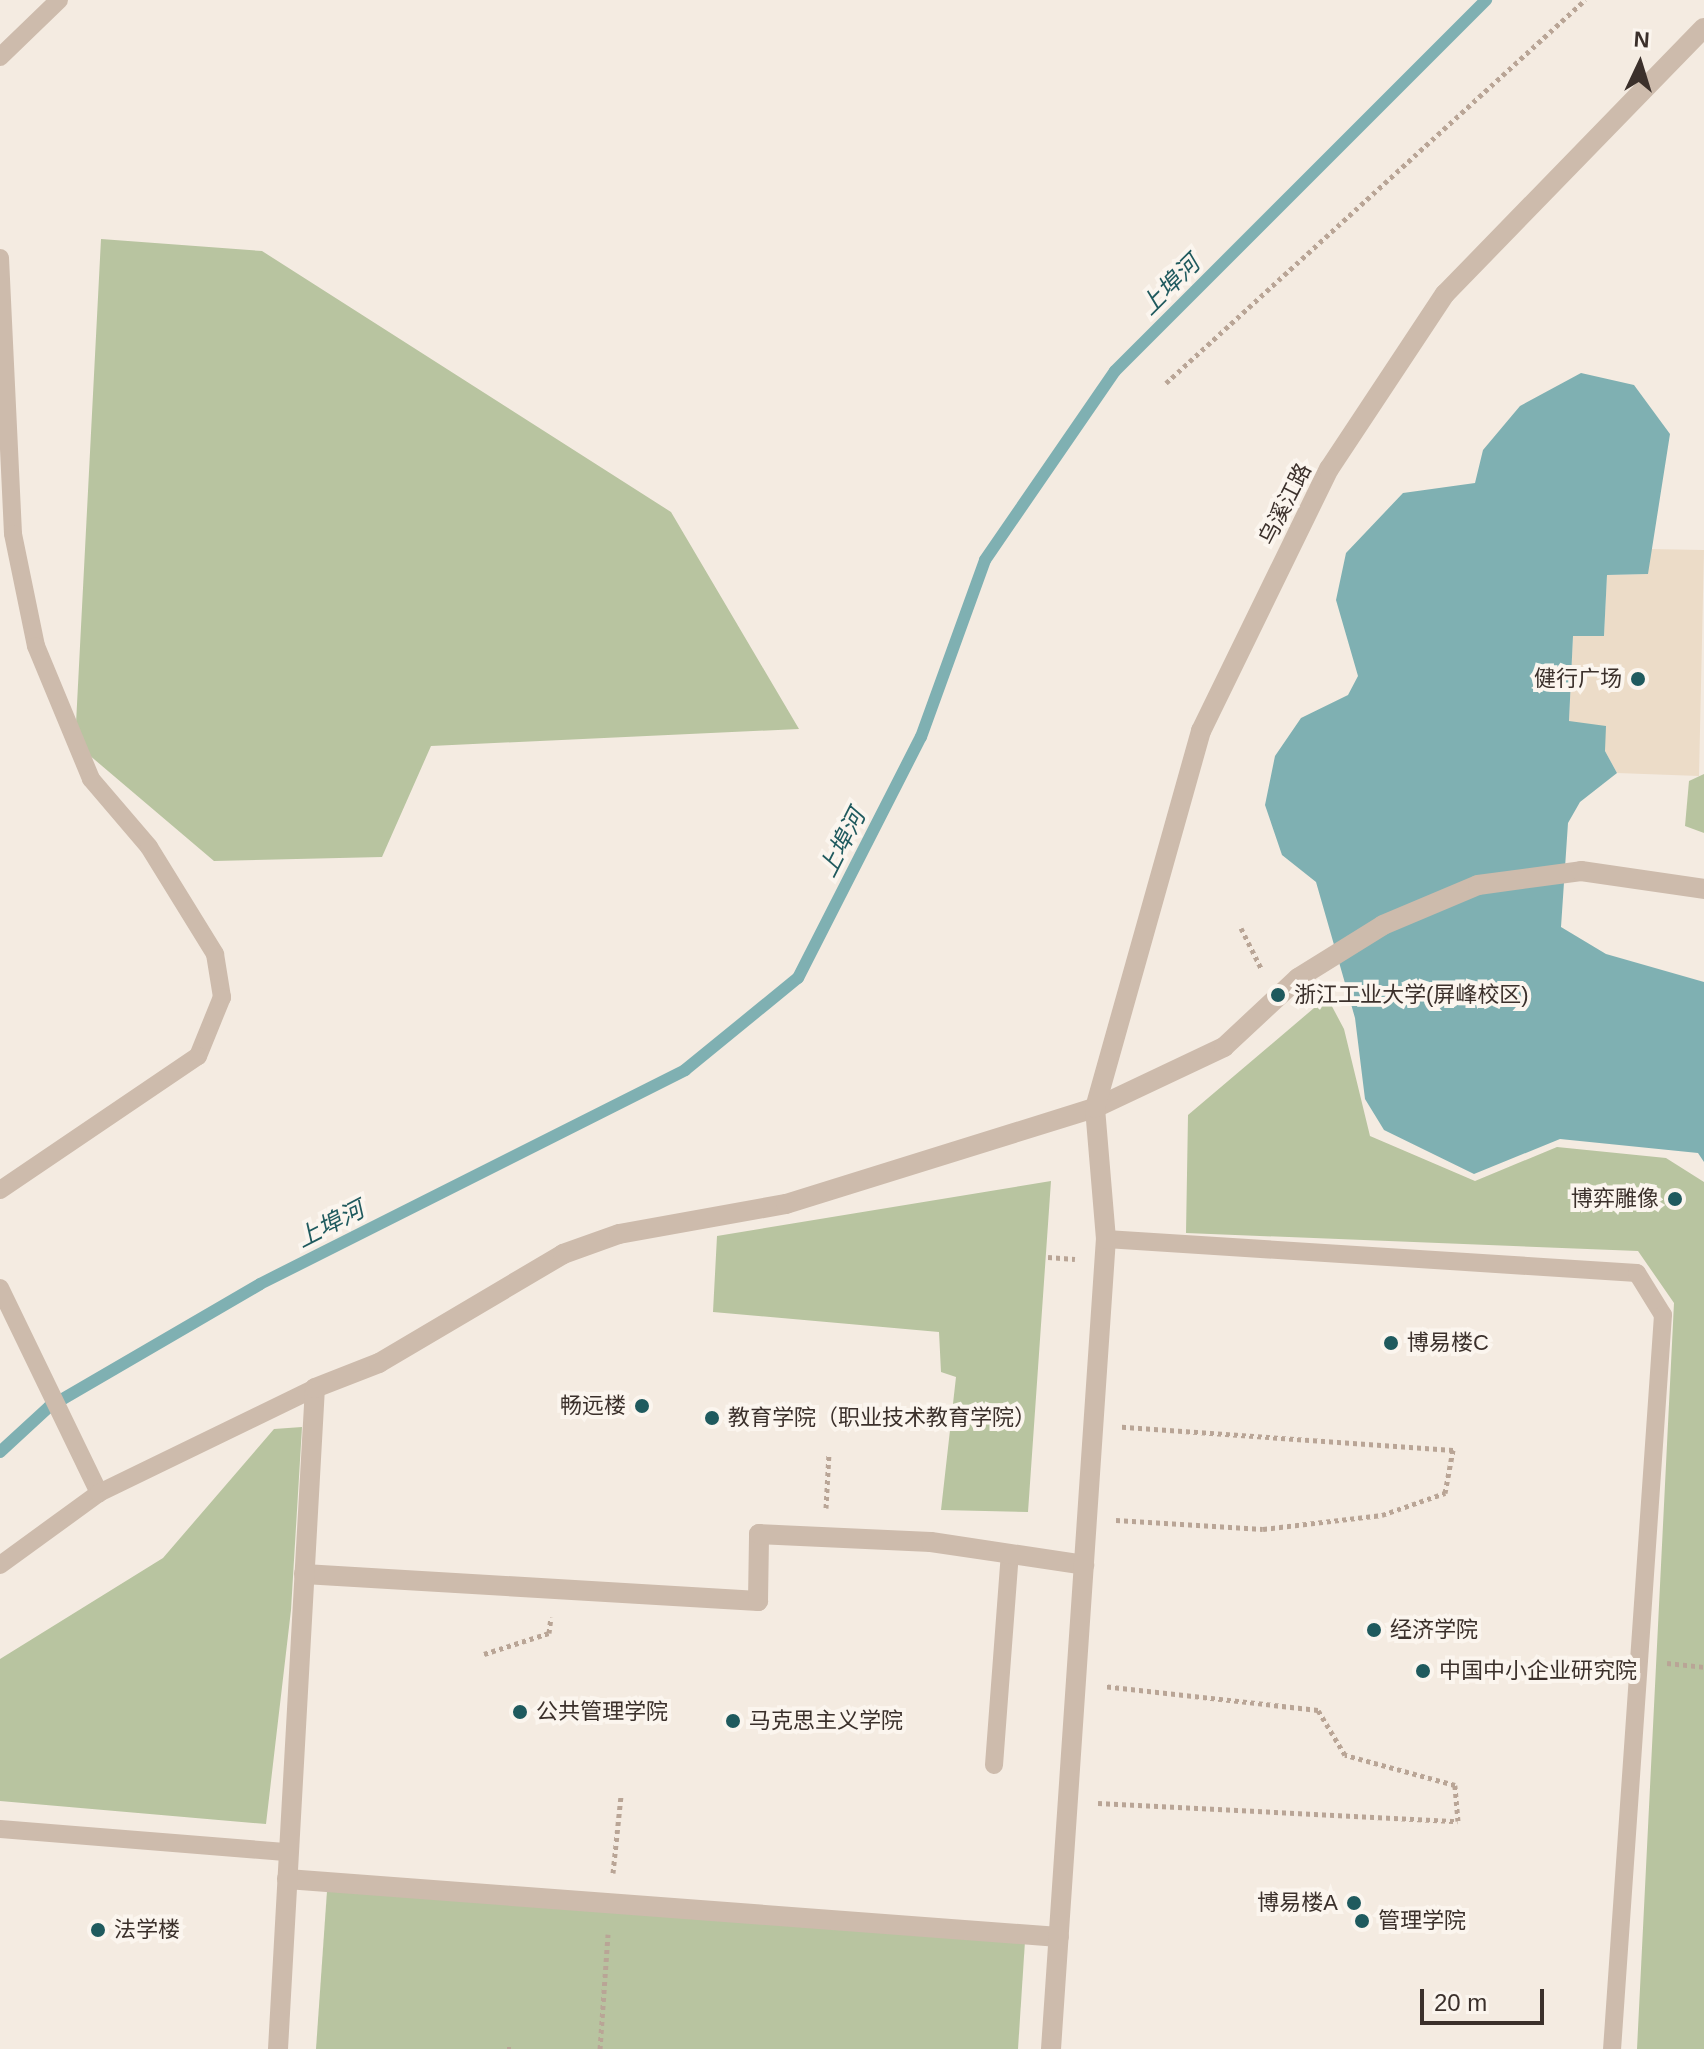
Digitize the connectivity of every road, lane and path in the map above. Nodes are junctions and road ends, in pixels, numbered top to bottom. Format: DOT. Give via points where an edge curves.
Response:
graph roads {
  1 [pos="59,0"];
  2 [pos="1585,0"];
  3 [pos="1704,28"];
  4 [pos="0,57"];
  5 [pos="0,258"];
  6 [pos="1166,383"];
  7 [pos="1704,889"];
  8 [pos="1095,1108"];
  9 [pos="0,1190"];
  10 [pos="1106,1239"];
  11 [pos="0,1288"];
  12 [pos="315,1388"];
  13 [pos="1093,1425"];
  14 [pos="829,1453"];
  15 [pos="99,1493"];
  16 [pos="1087,1517"];
  17 [pos="825,1537"];
  18 [pos="1010,1554"];
  19 [pos="0,1565"];
  20 [pos="1084,1565"];
  21 [pos="304,1574"];
  22 [pos="553,1588"];
  23 [pos="484,1654"];
  24 [pos="1077,1682"];
  25 [pos="994,1765"];
  26 [pos="621,1795"];
  27 [pos="1068,1800"];
  28 [pos="0,1829"];
  29 [pos="288,1852"];
  30 [pos="287,1879"];
  31 [pos="610,1903"];
  32 [pos="1059,1937"];
  33 [pos="278,2049"];
  34 [pos="507,2049"];
  35 [pos="515,2049"];
  36 [pos="600,2049"];
  37 [pos="1051,2049"];
  38 [pos="1612,2049"];
  1 -- 4 [label="lane"];
  2 -- 6 [label="path"];
  3 -- 8 [label="street, 乌溪江路" via="1445,294 1329,469 1201,731"];
  5 -- 9 [label="lane" via="13,534 36,646 91,779 149,847 215,954 222,997 198,1056"];
  7 -- 8 [label="street" via="1581,871 1478,885 1383,925 1298,978 1224,1047"];
  8 -- 10 [label="street"];
  8 -- 12 [label="street" via="786,1204 605,1239 563,1254 379,1363"];
  10 -- 13 [label="street"];
  10 -- 38 [label="lane" via="1637,1273 1663,1315"];
  11 -- 15 [label="lane"];
  12 -- 15 [label="lane"];
  12 -- 21 [label="street"];
  13 -- 16 [label="street"];
  13 -- 16 [label="path" via="1453,1450 1445,1493 1382,1515 1263,1529"];
  14 -- 17 [label="path"];
  15 -- 19 [label="lane"];
  16 -- 20 [label="street"];
  17 -- 18 [label="street"];
  17 -- 22 [label="street" via="759,1534 758,1601"];
  18 -- 20 [label="street"];
  18 -- 25 [label="lane"];
  20 -- 24 [label="street"];
  21 -- 22 [label="street"];
  21 -- 29 [label="street"];
  22 -- 23 [label="path" via="549,1633"];
  24 -- 27 [label="street"];
  24 -- 27 [label="path" via="1318,1710 1345,1755 1455,1785 1458,1821"];
  26 -- 31 [label="path"];
  27 -- 32 [label="street"];
  28 -- 29 [label="lane"];
  29 -- 30 [label="street"];
  30 -- 31 [label="street"];
  30 -- 33 [label="street"];
  31 -- 32 [label="street"];
  31 -- 36 [label="path"];
  32 -- 37 [label="street"];
  34 -- 35 [label="path"];
}
